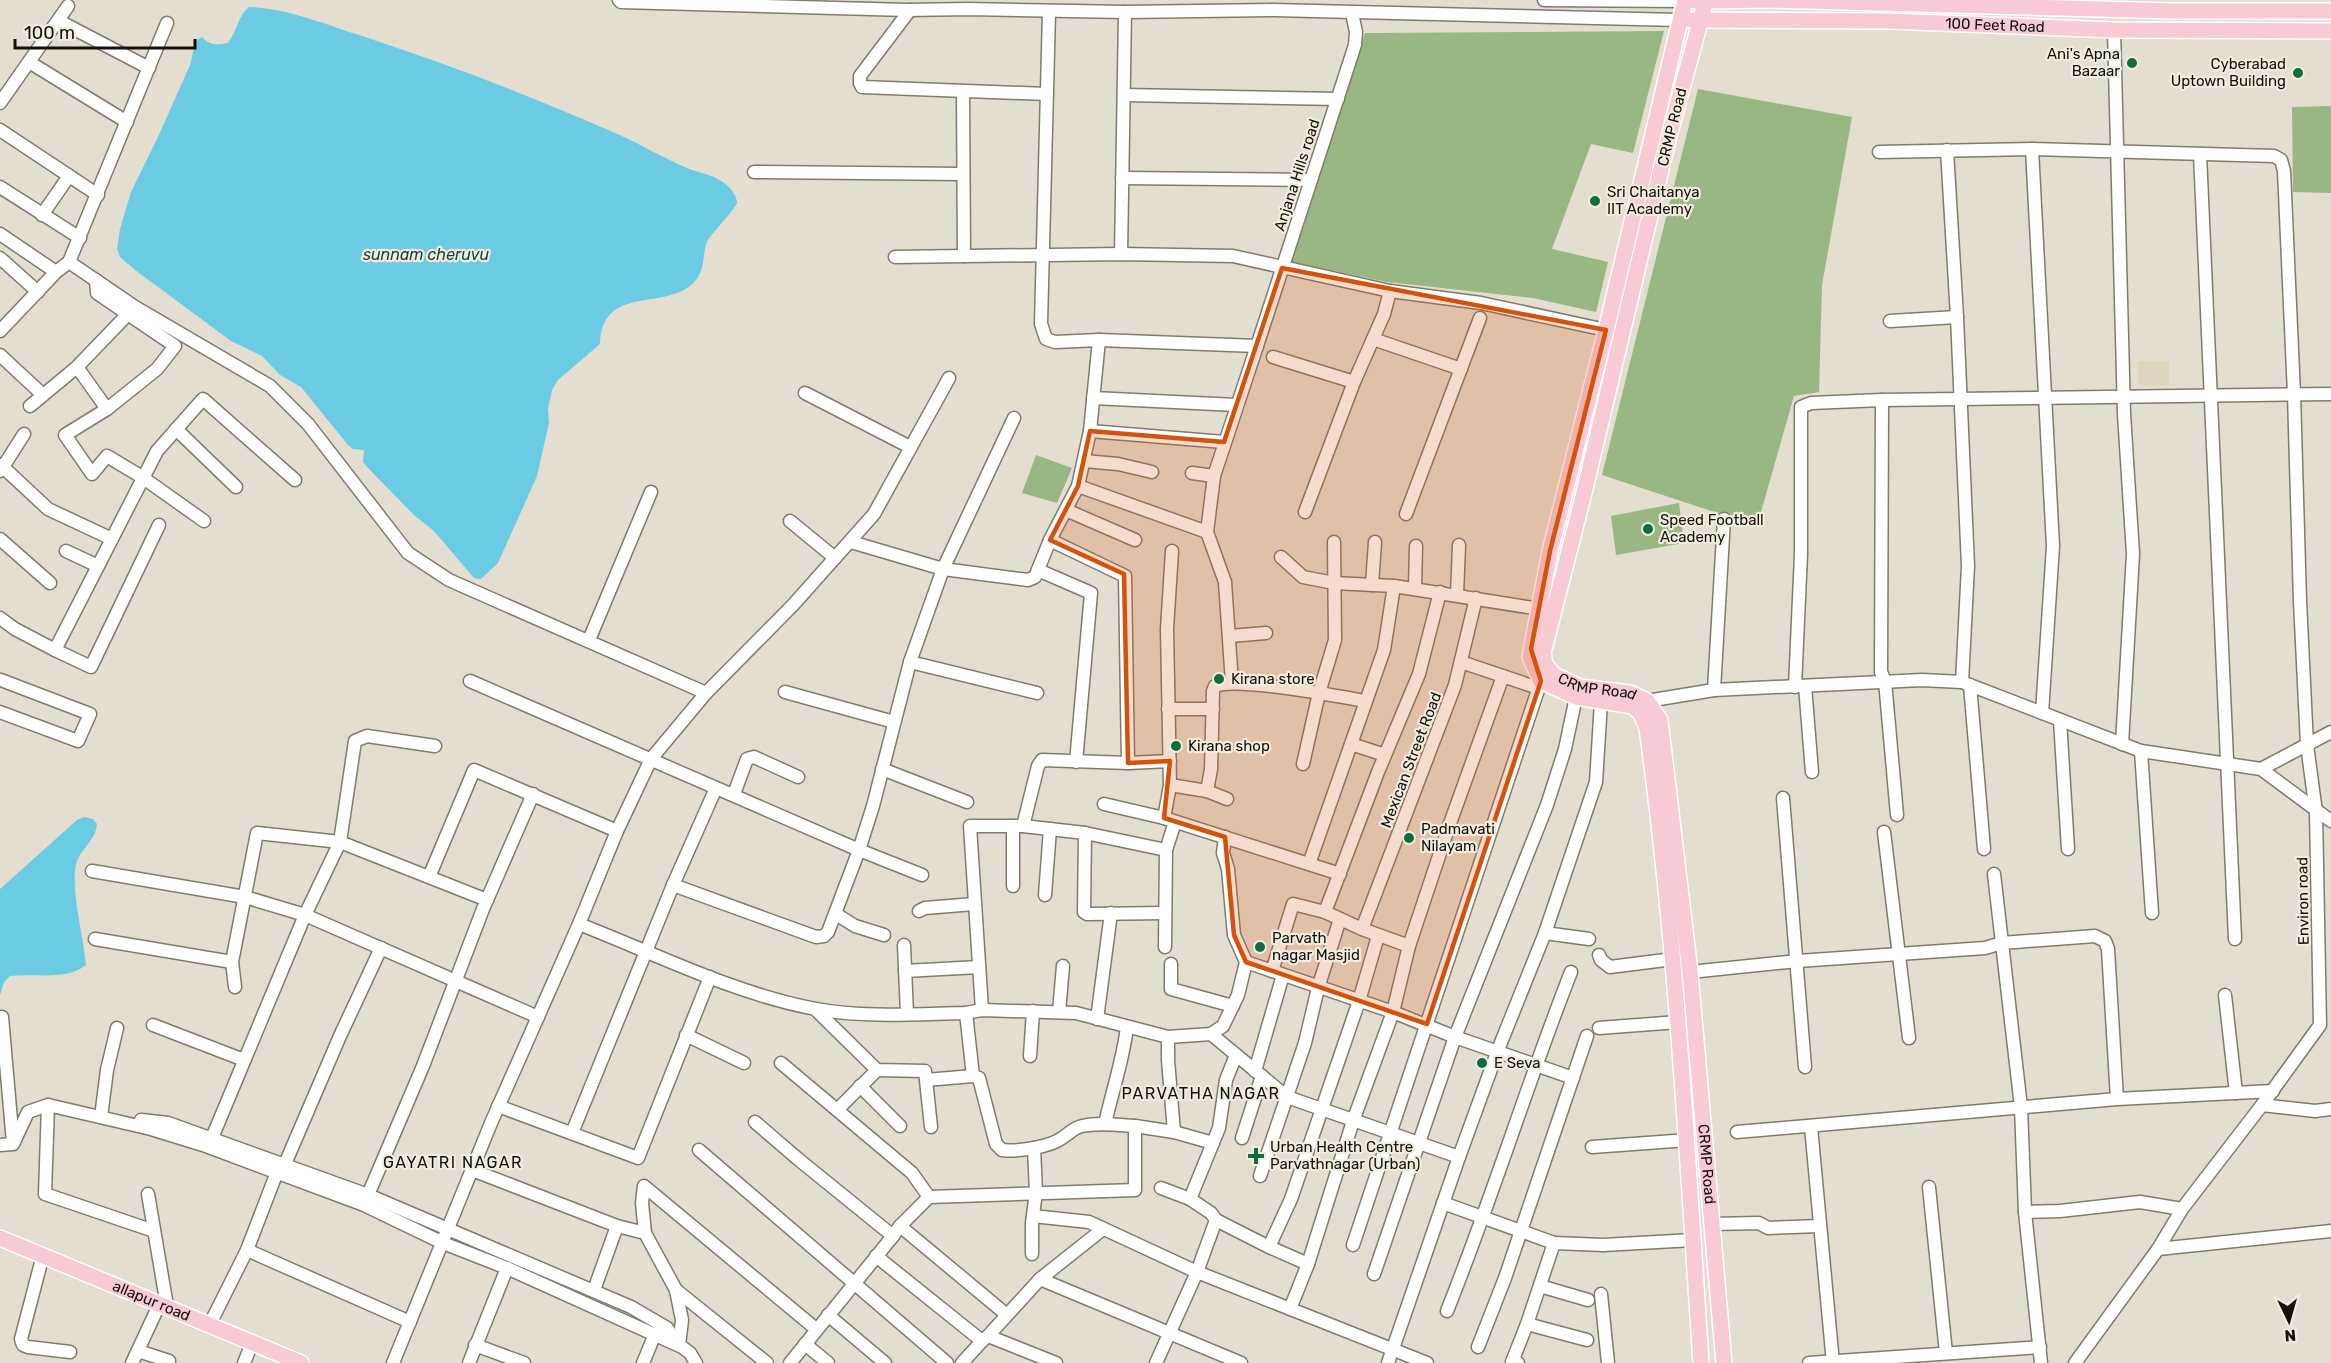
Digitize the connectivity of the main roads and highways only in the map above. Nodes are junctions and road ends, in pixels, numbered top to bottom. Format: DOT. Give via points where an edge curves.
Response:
graph roads {
  1 [pos="1685,1"];
  2 [pos="1705,1"];
  3 [pos="2173,6"];
  4 [pos="2272,6"];
  5 [pos="2331,11"];
  6 [pos="1679,20"];
  7 [pos="1699,20"];
  8 [pos="2331,31"];
  9 [pos="0,1238"];
  10 [pos="301,1363"];
  11 [pos="1701,1363"];
  12 [pos="1724,1363"];
  1 -- 2 [label="main road, 100 Feet Road"];
  1 -- 6 [label="main road"];
  2 -- 3 [label="main road, 100 Feet Road"];
  2 -- 7 [label="main road, CRMP Road"];
  3 -- 4 [label="main road, 100 Feet Road"];
  4 -- 5 [label="main road, 100 Feet Road"];
  6 -- 7 [label="main road, 100 Feet Road"];
  6 -- 11 [label="main road, CRMP Road" via="1550,551 1530,657 1539,684 1576,697 1633,706 1647,728 1673,959"];
  7 -- 8 [label="main road, 100 Feet Road"];
  7 -- 12 [label="main road, CRMP Road" via="1543,652 1545,664 1554,675 1580,687 1630,693 1647,701 1660,720 1690,972"];
  9 -- 10 [label="main road, allapur road"];
}
